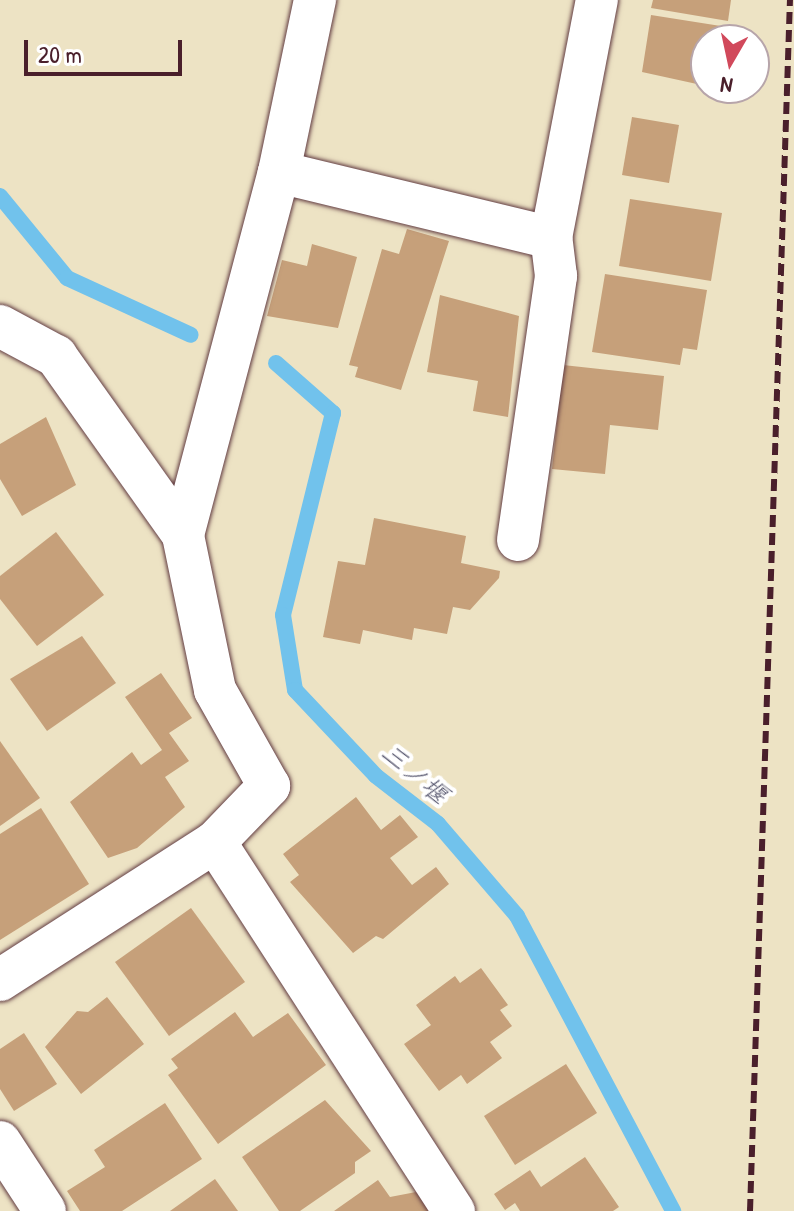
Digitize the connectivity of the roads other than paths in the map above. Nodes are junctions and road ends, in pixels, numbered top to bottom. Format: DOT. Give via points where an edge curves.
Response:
graph roads {
  1 [pos="315,0"];
  2 [pos="597,0"];
  3 [pos="279,172"];
  4 [pos="551,238"];
  5 [pos="0,326"];
  6 [pos="183,535"];
  7 [pos="518,540"];
  8 [pos="215,842"];
  9 [pos="0,980"];
  10 [pos="4,1159"];
  11 [pos="45,1211"];
  12 [pos="454,1211"];
  1 -- 3 [label="street"];
  2 -- 4 [label="street"];
  3 -- 4 [label="street"];
  3 -- 6 [label="street"];
  4 -- 7 [label="street" via="556,276"];
  5 -- 6 [label="street" via="56,356"];
  6 -- 8 [label="street" via="215,690 269,786"];
  8 -- 9 [label="street"];
  8 -- 12 [label="street"];
  10 -- 11 [label="street"];
}
